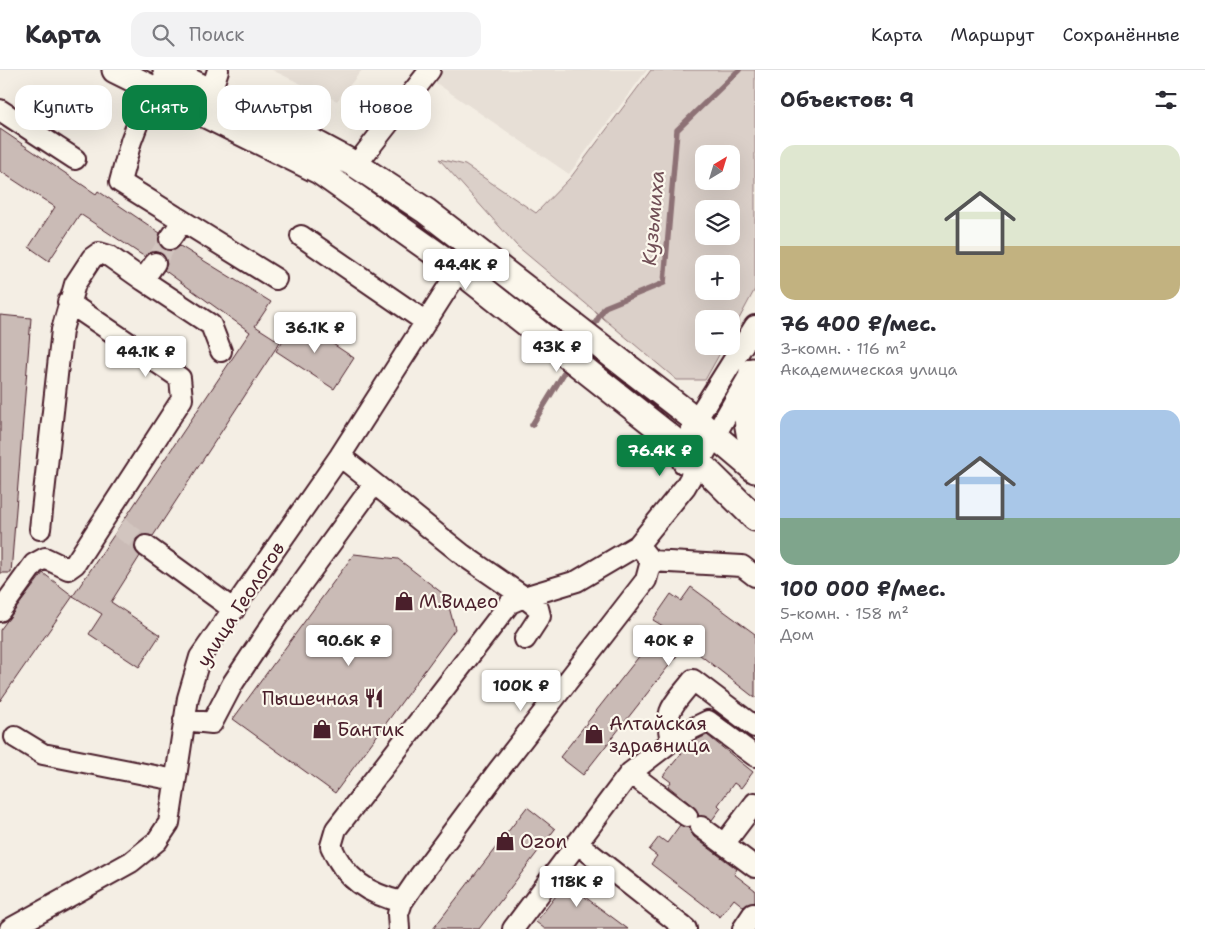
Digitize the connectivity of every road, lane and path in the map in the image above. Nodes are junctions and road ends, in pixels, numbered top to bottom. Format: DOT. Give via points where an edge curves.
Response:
graph roads {
  1 [pos="114,70"];
  2 [pos="430,70"];
  3 [pos="158,79"];
  4 [pos="214,81"];
  5 [pos="0,110"];
  6 [pos="75,159"];
  7 [pos="356,165"];
  8 [pos="182,222"];
  9 [pos="301,236"];
  10 [pos="170,240"];
  11 [pos="155,263"];
  12 [pos="458,270"];
  13 [pos="276,279"];
  14 [pos="143,280"];
  15 [pos="68,302"];
  16 [pos="426,322"];
  17 [pos="755,326"];
  18 [pos="221,351"];
  19 [pos="753,368"];
  20 [pos="705,428"];
  21 [pos="755,451"];
  22 [pos="691,455"];
  23 [pos="340,456"];
  24 [pos="755,470"];
  25 [pos="374,484"];
  26 [pos="755,518"];
  27 [pos="40,529"];
  28 [pos="638,545"];
  29 [pos="146,546"];
  30 [pos="652,561"];
  31 [pos="755,576"];
  32 [pos="524,597"];
  33 [pos="234,610"];
  34 [pos="0,611"];
  35 [pos="525,639"];
  36 [pos="184,720"];
  37 [pos="755,727"];
  38 [pos="15,737"];
  39 [pos="671,740"];
  40 [pos="755,756"];
  41 [pos="630,773"];
  42 [pos="175,780"];
  43 [pos="755,803"];
  44 [pos="577,843"];
  45 [pos="724,844"];
  46 [pos="755,867"];
  47 [pos="402,902"];
  48 [pos="10,929"];
  49 [pos="399,929"];
  50 [pos="513,929"];
  51 [pos="686,929"];
  1 -- 3 [label="main road"];
  2 -- 7 [label="street"];
  3 -- 4 [label="main road"];
  3 -- 8 [label="street" via="131,141 120,182"];
  3 -- 12 [label="main road" via="319,171"];
  4 -- 7 [label="main road"];
  5 -- 6 [label="street"];
  7 -- 20 [label="main road" via="426,211"];
  8 -- 10 [label="street"];
  8 -- 13 [label="street"];
  9 -- 16 [label="street"];
  11 -- 14 [label="street"];
  12 -- 16 [label="street, улица Геологов"];
  12 -- 22 [label="main road"];
  14 -- 15 [label="street" via="109,256 99,253 75,284"];
  14 -- 18 [label="street" via="211,325"];
  15 -- 27 [label="street" via="62,330"];
  15 -- 34 [label="street" via="180,378 182,399 113,522 68,569 45,558 34,564"];
  16 -- 23 [label="street, улица Геологов"];
  17 -- 20 [label="street"];
  19 -- 20 [label="street"];
  19 -- 21 [label="main road" via="746,419"];
  20 -- 22 [label="street"];
  20 -- 24 [label="main road"];
  22 -- 26 [label="main road"];
  22 -- 28 [label="street" via="684,459 664,511"];
  23 -- 25 [label="street"];
  23 -- 33 [label="street, улица Геологов"];
  25 -- 32 [label="street" via="463,555"];
  25 -- 36 [label="street" via="274,620 233,683 212,723"];
  28 -- 30 [label="street"];
  28 -- 32 [label="street" via="577,581"];
  29 -- 33 [label="street"];
  30 -- 31 [label="street" via="742,566"];
  30 -- 47 [label="street" via="646,580 498,771"];
  32 -- 35 [label="street" via="538,608 540,616"];
  32 -- 47 [label="street" via="510,603 336,829 330,846 339,865 351,878 383,898"];
  33 -- 36 [label="street, улица Геологов" via="200,657"];
  36 -- 42 [label="street, улица Геологов"];
  37 -- 39 [label="street" via="693,680 668,713"];
  38 -- 42 [label="street" via="43,754"];
  39 -- 40 [label="street" via="708,721"];
  39 -- 41 [label="street"];
  41 -- 44 [label="street"];
  41 -- 45 [label="street"];
  42 -- 48 [label="street, улица Геологов" via="169,824 157,841 131,862"];
  43 -- 45 [label="street"];
  44 -- 50 [label="street"];
  44 -- 51 [label="street"];
  45 -- 46 [label="street"];
  47 -- 49 [label="street" via="398,914"];
}
